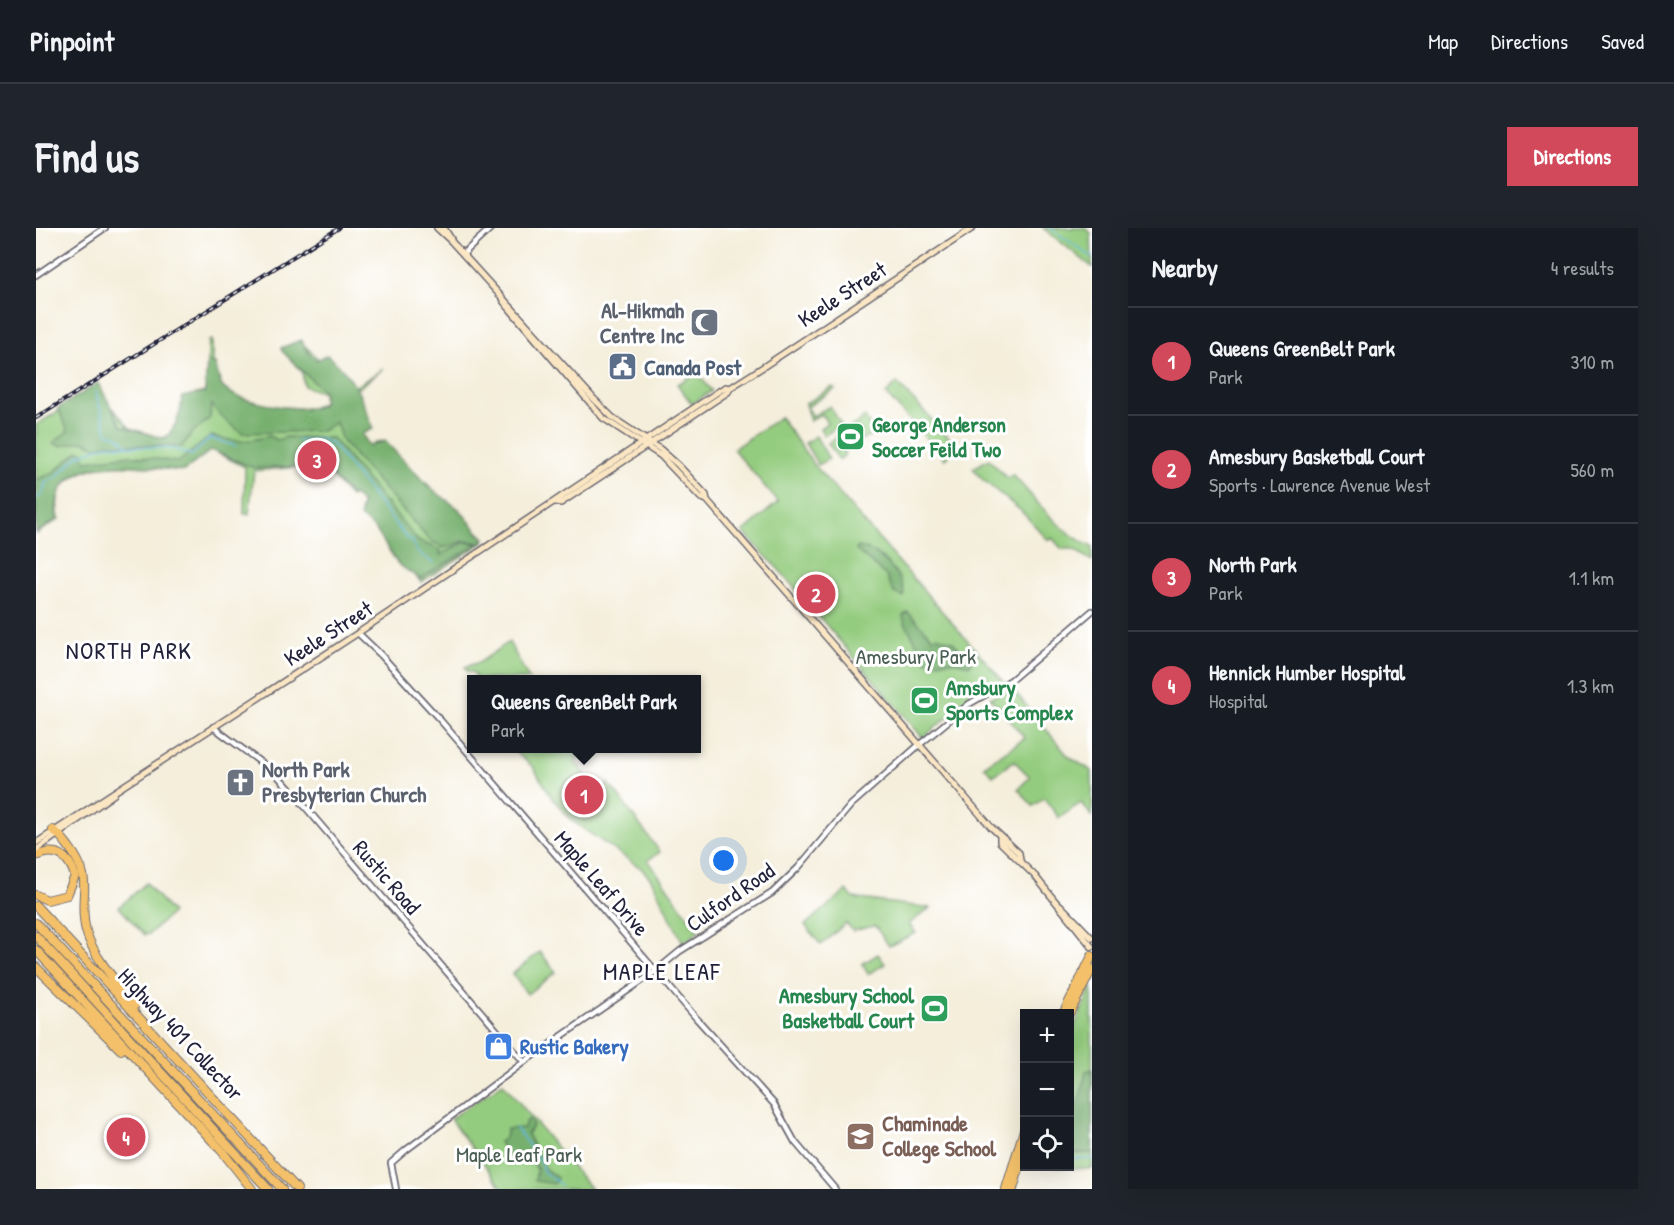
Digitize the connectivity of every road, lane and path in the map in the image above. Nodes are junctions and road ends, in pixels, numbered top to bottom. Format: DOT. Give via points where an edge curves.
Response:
graph roads {
  1 [pos="105,228"];
  2 [pos="437,228"];
  3 [pos="444,228"];
  4 [pos="491,228"];
  5 [pos="973,228"];
  6 [pos="451,241"];
  7 [pos="463,254"];
  8 [pos="36,274"];
  9 [pos="591,401"];
  10 [pos="692,413"];
  11 [pos="624,432"];
  12 [pos="663,435"];
  13 [pos="646,443"];
  14 [pos="660,449"];
  15 [pos="626,452"];
  16 [pos="707,500"];
  17 [pos="555,502"];
  18 [pos="1092,611"];
  19 [pos="358,633"];
  20 [pos="213,727"];
  21 [pos="919,745"];
  22 [pos="467,751"];
  23 [pos="469,753"];
  24 [pos="56,832"];
  25 [pos="36,843"];
  26 [pos="36,850"];
  27 [pos="36,856"];
  28 [pos="36,895"];
  29 [pos="1058,904"];
  30 [pos="36,906"];
  31 [pos="36,923"];
  32 [pos="36,936"];
  33 [pos="1092,938"];
  34 [pos="1092,947"];
  35 [pos="36,950"];
  36 [pos="1092,956"];
  37 [pos="36,967"];
  38 [pos="1092,969"];
  39 [pos="656,971"];
  40 [pos="1066,1009"];
  41 [pos="1072,1009"];
  42 [pos="149,1026"];
  43 [pos="524,1062"];
  44 [pos="147,1071"];
  45 [pos="1020,1144"];
  46 [pos="1020,1164"];
  47 [pos="252,1189"];
  48 [pos="268,1189"];
  49 [pos="282,1189"];
  50 [pos="297,1189"];
  51 [pos="396,1189"];
  52 [pos="835,1189"];
  53 [pos="1006,1189"];
  54 [pos="1012,1189"];
  1 -- 8 [label="street"];
  2 -- 6 [label="main road"];
  3 -- 6 [label="main road"];
  4 -- 7 [label="street"];
  5 -- 10 [label="main road, Keele Street" via="730,388 725,387"];
  6 -- 7 [label="main road"];
  7 -- 9 [label="main road"];
  9 -- 11 [label="main road" via="603,418"];
  9 -- 13 [label="main road"];
  10 -- 12 [label="main road, Keele Street"];
  10 -- 13 [label="main road, Keele Street"];
  11 -- 13 [label="main road"];
  11 -- 15 [label="main road" via="630,446"];
  12 -- 13 [label="main road, Keele Street"];
  12 -- 14 [label="main road"];
  13 -- 14 [label="main road"];
  13 -- 15 [label="main road, Keele Street"];
  13 -- 16 [label="main road"];
  13 -- 17 [label="main road, Keele Street" via="561,503"];
  14 -- 16 [label="main road"];
  15 -- 17 [label="main road, Keele Street"];
  16 -- 21 [label="main road"];
  17 -- 19 [label="main road, Keele Street"];
  18 -- 21 [label="street, Culford Road" via="1011,680 969,704"];
  19 -- 20 [label="main road, Keele Street"];
  19 -- 22 [label="street, Maple Leaf Drive"];
  20 -- 24 [label="main road, Keele Street" via="118,790 108,801"];
  20 -- 43 [label="street, Rustic Road" via="281,779"];
  21 -- 29 [label="main road" via="1019,853 1020,860"];
  21 -- 39 [label="street, Culford Road" via="851,805 772,893 687,946"];
  23 -- 39 [label="street, Maple Leaf Drive"];
  24 -- 25 [label="main road, Keele Street"];
  24 -- 26 [label="main road, Keele Street"];
  24 -- 42 [label="highway" via="83,868 85,921 93,948"];
  27 -- 28 [label="highway" via="62,854 75,876 67,895 46,900"];
  29 -- 33 [label="main road"];
  29 -- 34 [label="main road"];
  30 -- 42 [label="highway, Highway 401 Collector"];
  31 -- 49 [label="highway"];
  32 -- 48 [label="highway"];
  35 -- 44 [label="highway"];
  36 -- 40 [label="highway"];
  37 -- 44 [label="highway"];
  38 -- 41 [label="highway"];
  39 -- 43 [label="street, Culford Road"];
  39 -- 52 [label="street, Maple Leaf Drive" via="774,1104 795,1142"];
  42 -- 50 [label="highway, Highway 401 Collector"];
  43 -- 51 [label="street, Culford Road" via="391,1163"];
  44 -- 47 [label="highway"];
  45 -- 53 [label="highway"];
  46 -- 54 [label="highway"];
}
